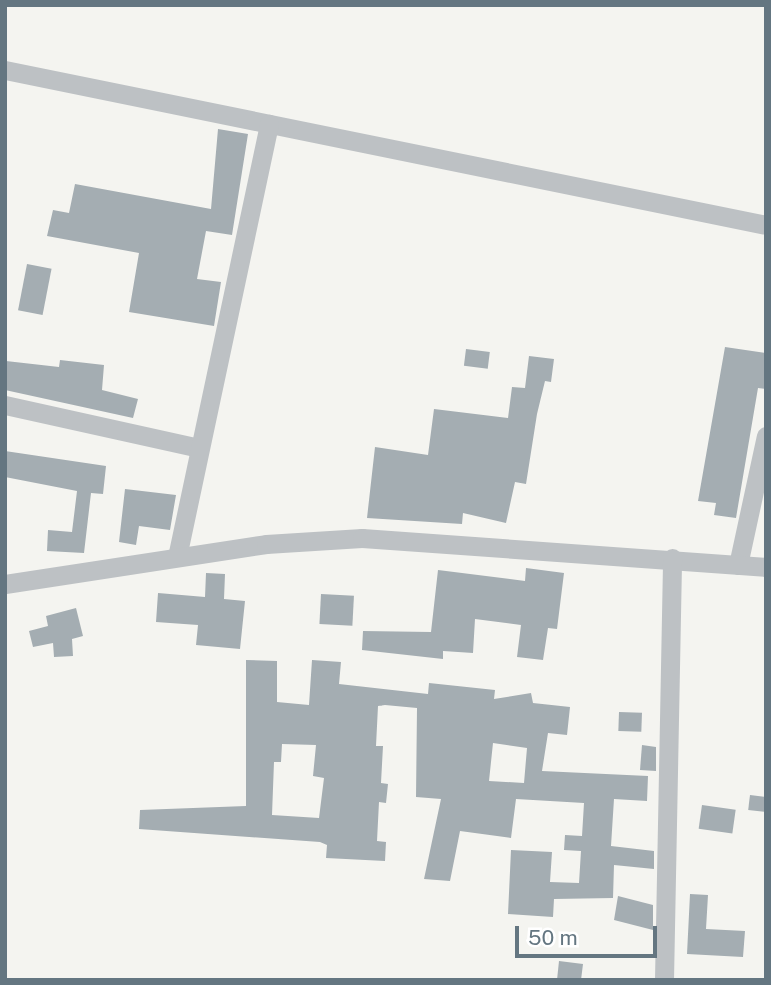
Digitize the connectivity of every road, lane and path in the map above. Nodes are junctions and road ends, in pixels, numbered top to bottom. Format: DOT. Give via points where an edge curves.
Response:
graph roads {
  1 [pos="5,69"];
  2 [pos="269,124"];
  3 [pos="766,225"];
  4 [pos="5,405"];
  5 [pos="766,436"];
  6 [pos="198,448"];
  7 [pos="177,557"];
  8 [pos="672,558"];
  9 [pos="738,565"];
  10 [pos="766,566"];
  11 [pos="5,584"];
  12 [pos="664,980"];
  1 -- 2 [label="street"];
  2 -- 3 [label="street"];
  2 -- 6 [label="street"];
  4 -- 6 [label="street"];
  5 -- 9 [label="street"];
  6 -- 7 [label="street"];
  7 -- 8 [label="street" via="266,544 424,538"];
  7 -- 11 [label="street"];
  8 -- 9 [label="street"];
  8 -- 12 [label="street"];
  9 -- 10 [label="street"];
}
